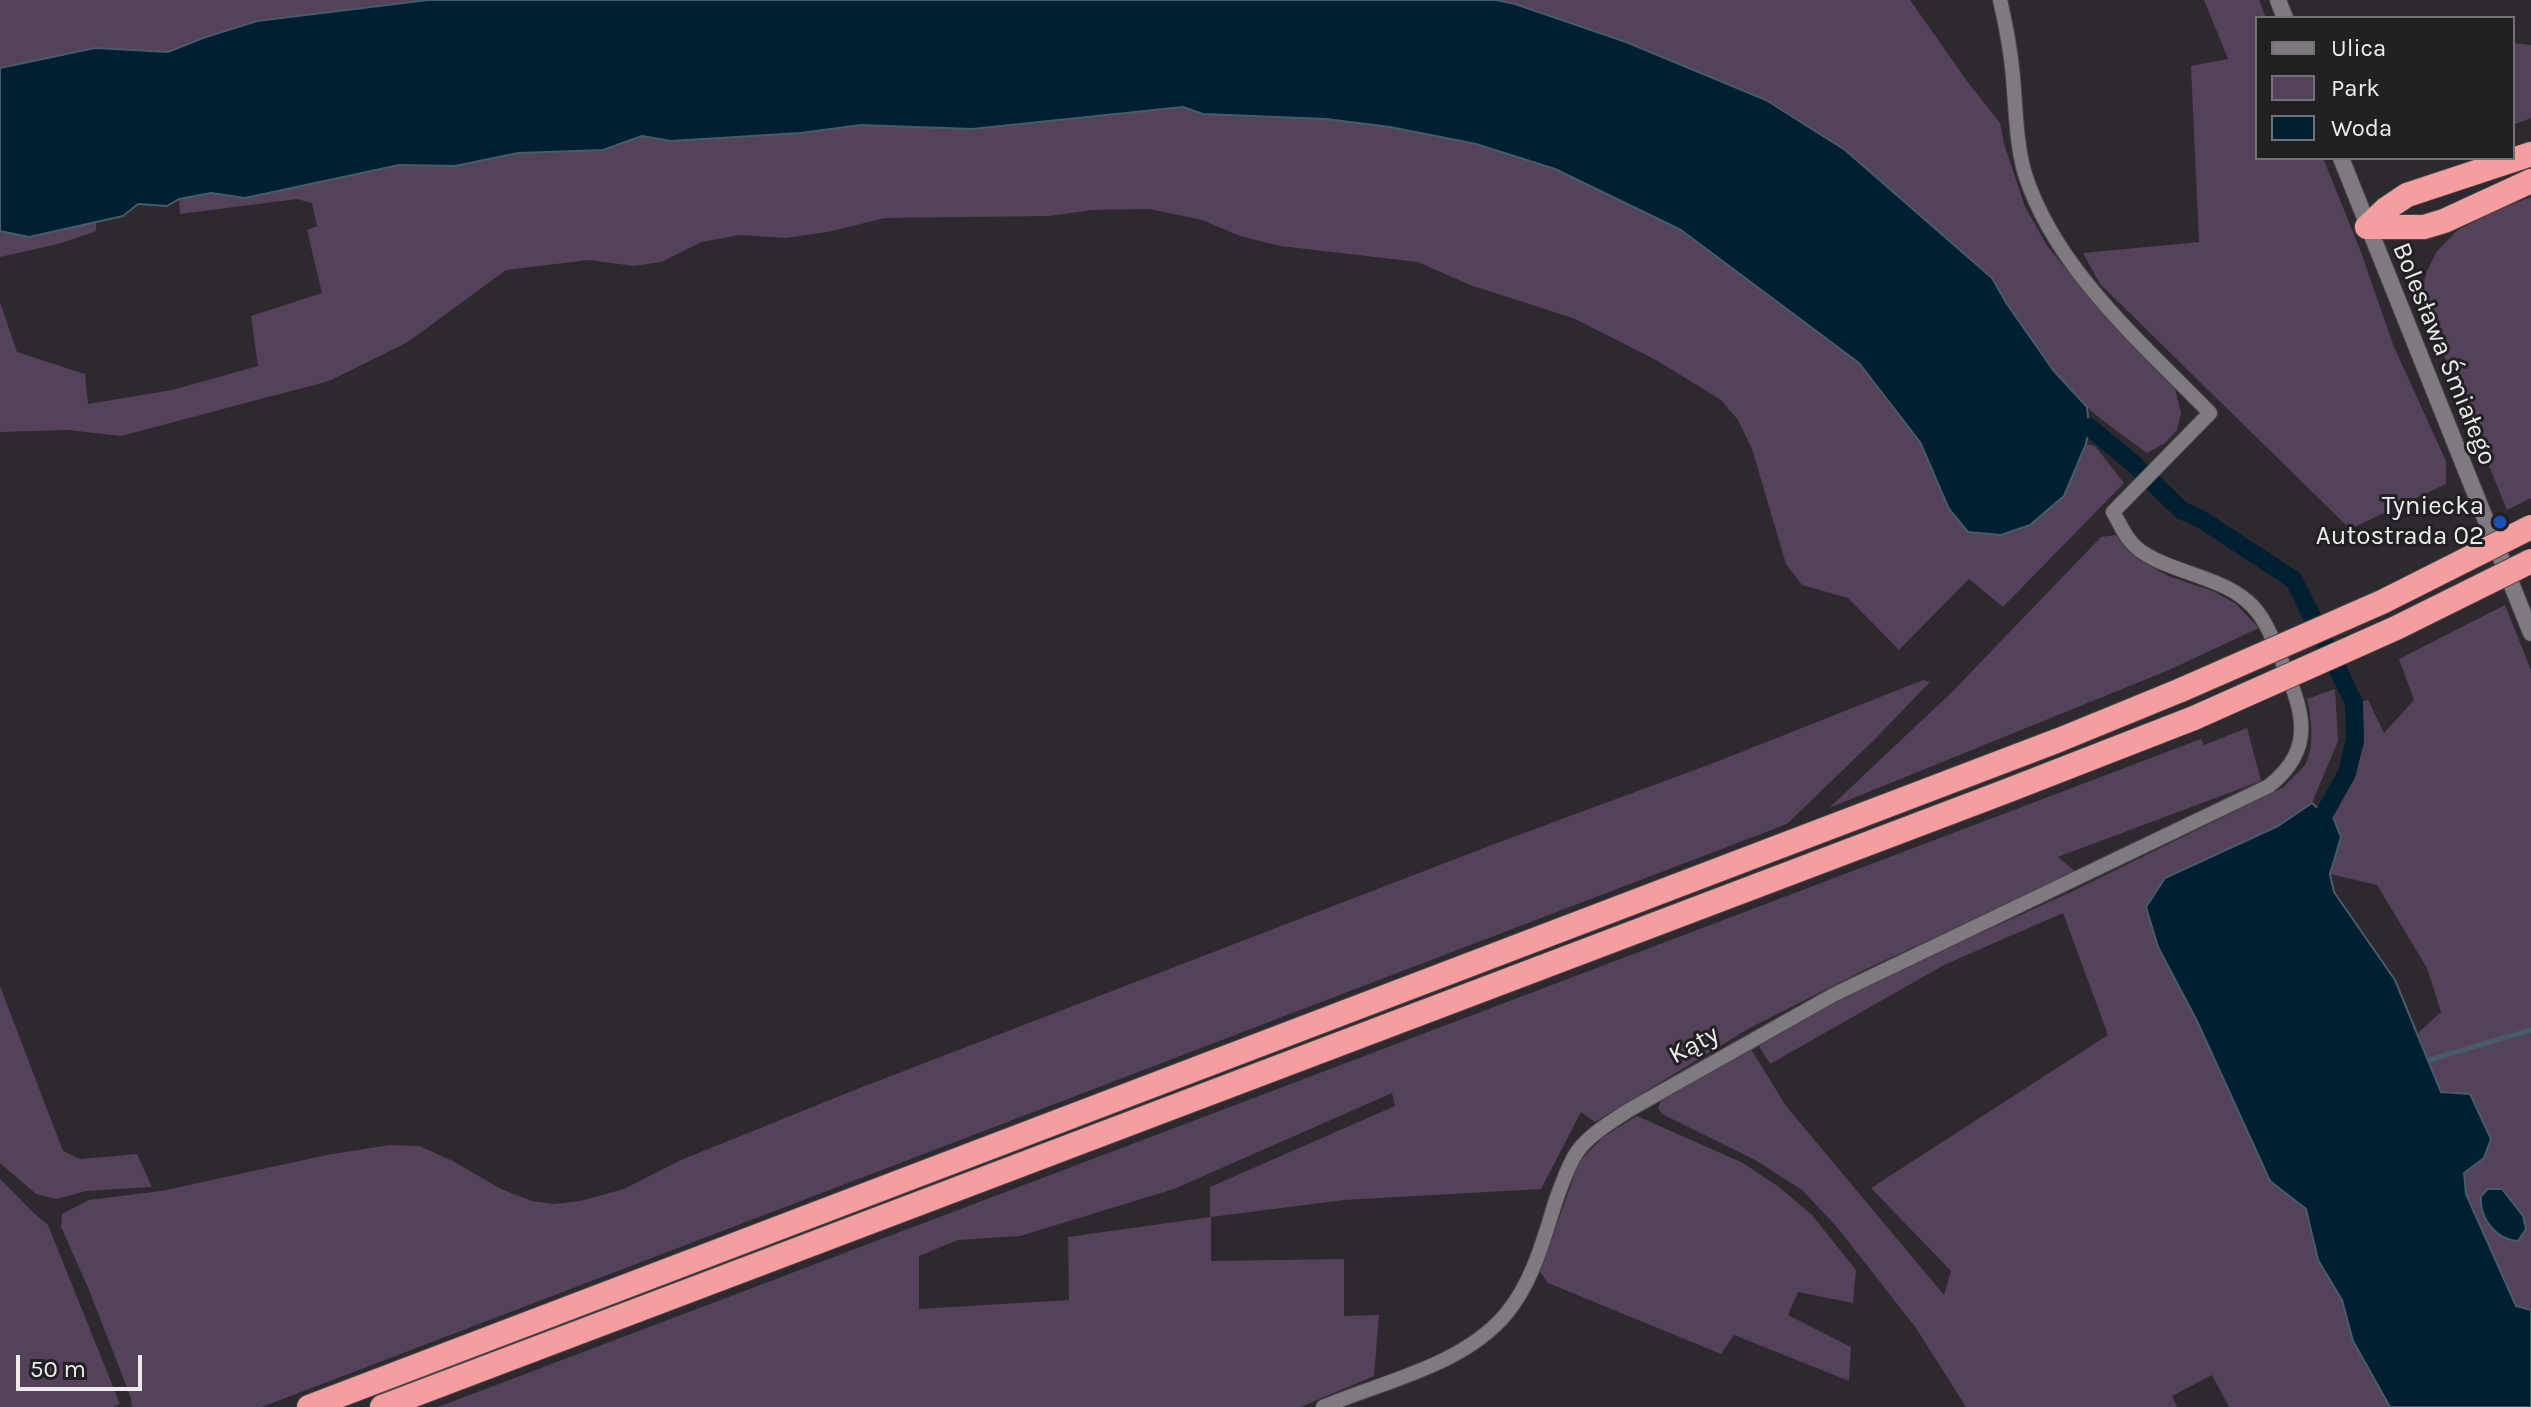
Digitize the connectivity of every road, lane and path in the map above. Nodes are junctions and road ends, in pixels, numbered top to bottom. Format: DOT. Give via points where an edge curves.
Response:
graph roads {
  1 [pos="2000,0"];
  2 [pos="2342,160"];
  3 [pos="2513,160"];
  4 [pos="2531,181"];
  5 [pos="2367,227"];
  6 [pos="2531,527"];
  7 [pos="2531,561"];
  8 [pos="2531,633"];
  9 [pos="309,1407"];
  10 [pos="382,1407"];
  11 [pos="1323,1407"];
  1 -- 11 [label="street, Kąty" via="2020,151 2046,224 2089,287 2210,413 2113,512 2132,544 2152,558 2233,590 2257,610 2298,701 2298,749 2283,775 2269,786 1835,994 1629,1110 1577,1152 1538,1257 1508,1312 1491,1329 1430,1368"];
  2 -- 5 [label="street, Bolesława Śmiałego"];
  3 -- 5 [label="highway" via="2407,195"];
  4 -- 5 [label="highway" via="2424,227"];
  5 -- 8 [label="street, Bolesława Śmiałego"];
  6 -- 9 [label="highway, bridge" via="2382,602 2059,740"];
  7 -- 10 [label="highway, bridge" via="2194,718"];
}
